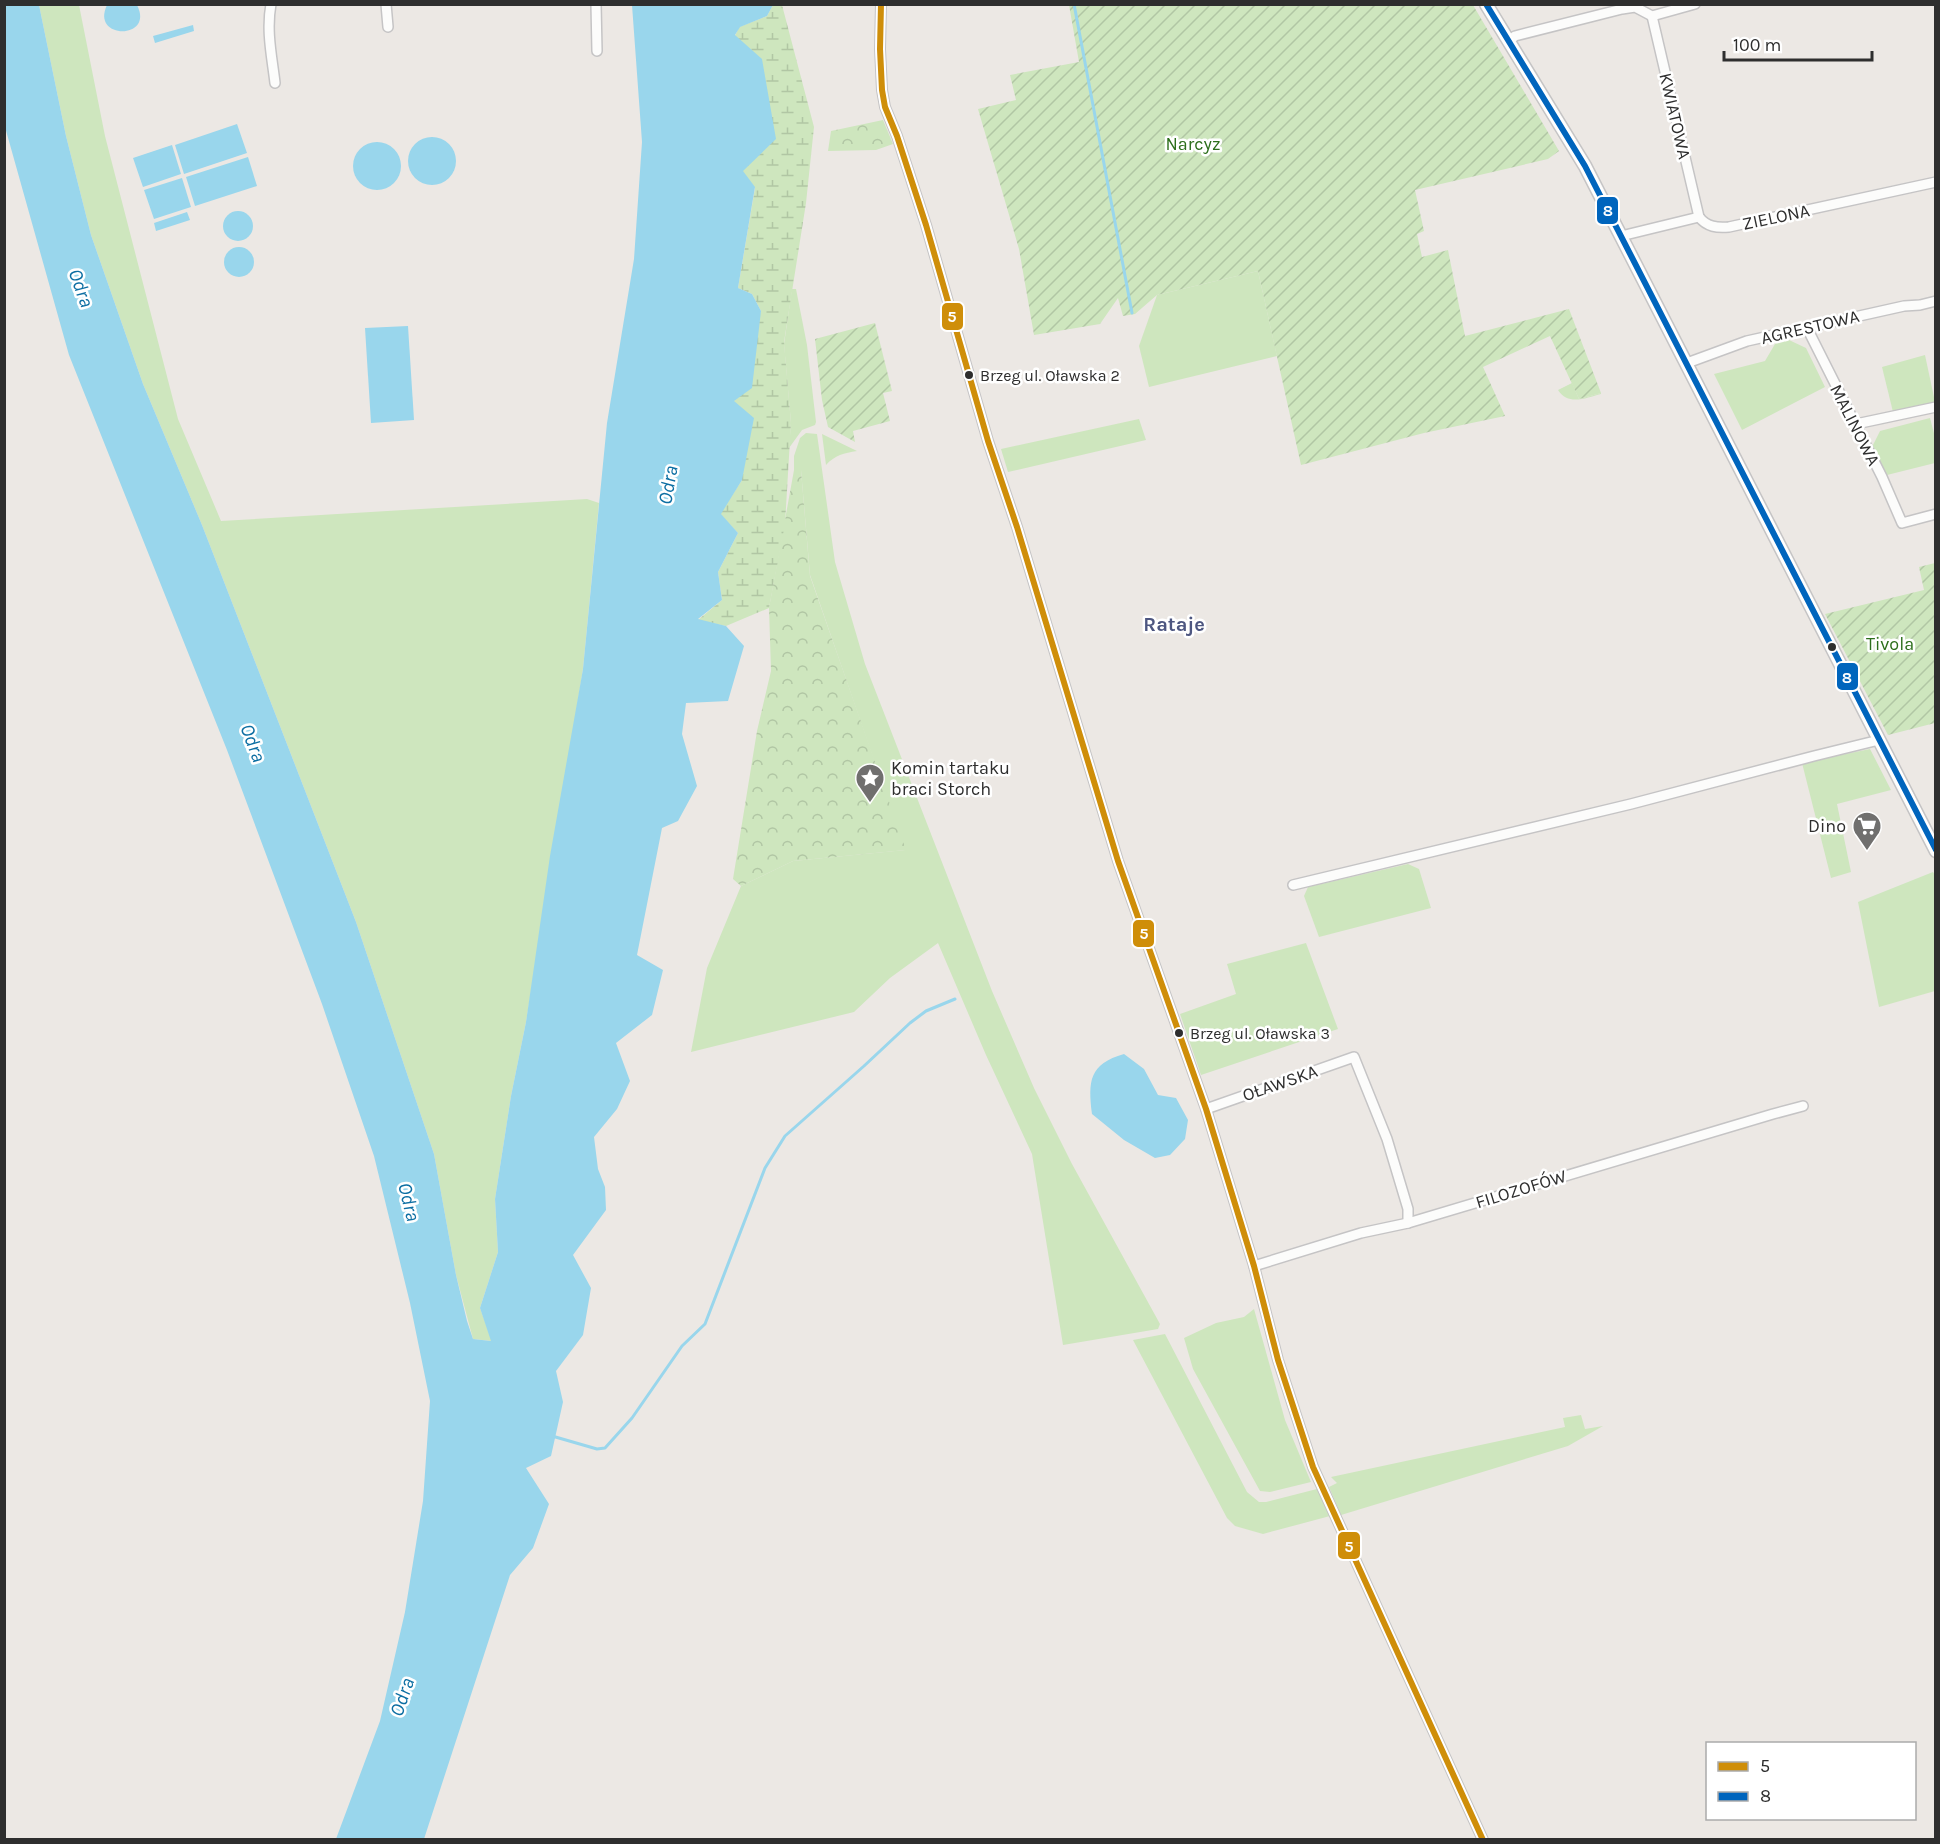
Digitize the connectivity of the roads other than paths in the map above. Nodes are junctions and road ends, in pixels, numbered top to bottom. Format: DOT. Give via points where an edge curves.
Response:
graph roads {
  1 [pos="271,4"];
  2 [pos="386,4"];
  3 [pos="596,4"];
  4 [pos="881,4"];
  5 [pos="1486,4"];
  6 [pos="1695,4"];
  7 [pos="1635,6"];
  8 [pos="1652,16"];
  9 [pos="388,27"];
  10 [pos="1509,41"];
  11 [pos="597,51"];
  12 [pos="275,83"];
  13 [pos="1935,182"];
  14 [pos="1699,217"];
  15 [pos="1621,236"];
  16 [pos="1935,301"];
  17 [pos="1807,328"];
  18 [pos="1687,363"];
  19 [pos="1935,406"];
  20 [pos="1856,424"];
  21 [pos="1935,514"];
  22 [pos="1879,740"];
  23 [pos="1935,851"];
  24 [pos="1293,885"];
  25 [pos="1803,1106"];
  26 [pos="1206,1109"];
  27 [pos="1408,1223"];
  28 [pos="1254,1266"];
  29 [pos="1483,1839"];
  1 -- 12 [label="street" via="268,22"];
  2 -- 9 [label="street"];
  3 -- 11 [label="street"];
  4 -- 26 [label="street" via="885,107 926,225 988,441 1119,861"];
  5 -- 10 [label="street"];
  6 -- 8 [label="street"];
  7 -- 8 [label="street"];
  7 -- 10 [label="street"];
  8 -- 14 [label="street, KWIATOWA"];
  10 -- 15 [label="street" via="1585,166"];
  13 -- 14 [label="street, ZIELONA" via="1729,227 1709,226"];
  14 -- 15 [label="street"];
  15 -- 18 [label="street"];
  16 -- 17 [label="street, AGRESTOWA"];
  17 -- 18 [label="street, AGRESTOWA" via="1747,341"];
  17 -- 20 [label="street, MALINOWA"];
  18 -- 22 [label="street"];
  19 -- 20 [label="street"];
  20 -- 21 [label="street, MALINOWA" via="1902,523"];
  22 -- 23 [label="street"];
  22 -- 24 [label="street"];
  25 -- 27 [label="street, FILOZOFÓW"];
  26 -- 27 [label="street, OŁAWSKA" via="1354,1057 1387,1139 1408,1209"];
  26 -- 28 [label="street"];
  27 -- 28 [label="street, FILOZOFÓW" via="1361,1233"];
  28 -- 29 [label="street" via="1278,1360 1313,1467"];
}
